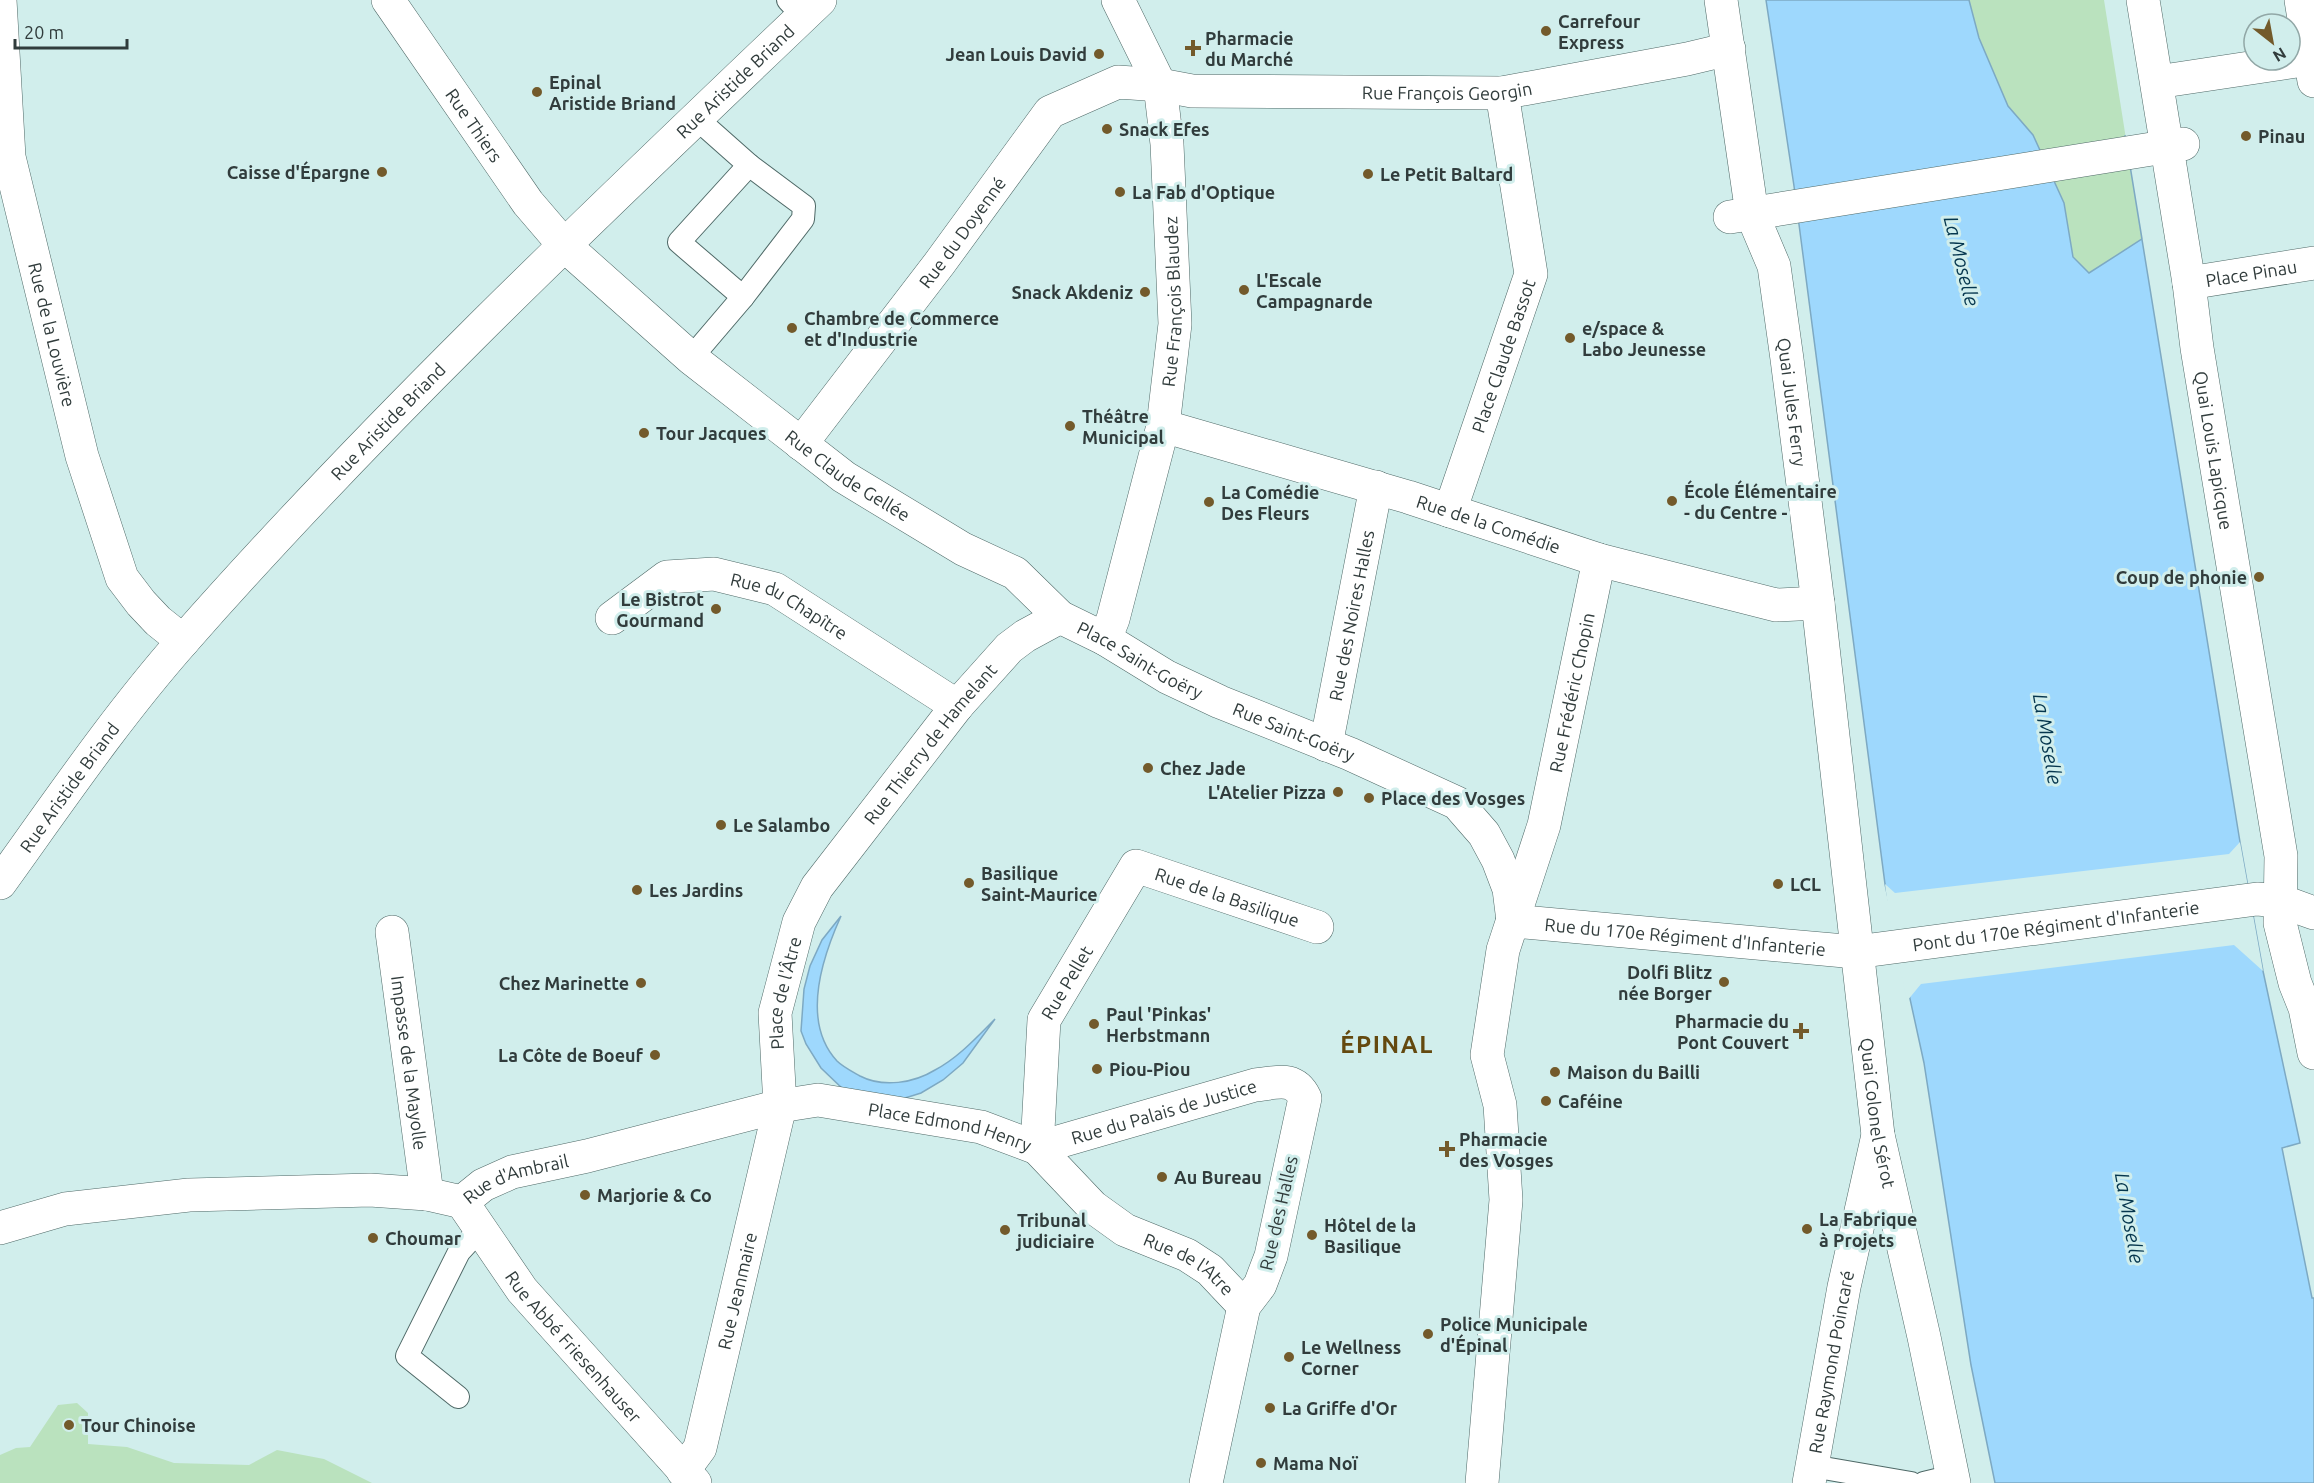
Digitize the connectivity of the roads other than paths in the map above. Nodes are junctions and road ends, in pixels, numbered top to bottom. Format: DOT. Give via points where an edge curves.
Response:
graph roads {
  1 [pos="0,0"];
  2 [pos="388,0"];
  3 [pos="1118,0"];
  4 [pos="1721,0"];
  5 [pos="2143,0"];
  6 [pos="2301,0"];
  7 [pos="804,5"];
  8 [pos="1729,49"];
  9 [pos="2312,70"];
  10 [pos="2157,82"];
  11 [pos="1160,85"];
  12 [pos="1502,93"];
  13 [pos="696,118"];
  14 [pos="2174,145"];
  15 [pos="4,156"];
  16 [pos="748,165"];
  17 [pos="1741,215"];
  18 [pos="564,245"];
  19 [pos="2314,262"];
  20 [pos="2189,283"];
  21 [pos="743,297"];
  22 [pos="691,358"];
  23 [pos="1163,426"];
  24 [pos="801,444"];
  25 [pos="1376,487"];
  26 [pos="1450,511"];
  27 [pos="1599,560"];
  28 [pos="1818,603"];
  29 [pos="1060,616"];
  30 [pos="612,618"];
  31 [pos="1105,639"];
  32 [pos="183,641"];
  33 [pos="1220,702"];
  34 [pos="957,706"];
  35 [pos="1326,745"];
  36 [pos="1136,866"];
  37 [pos="2,877"];
  38 [pos="817,887"];
  39 [pos="2269,900"];
  40 [pos="2314,913"];
  41 [pos="1513,921"];
  42 [pos="1317,927"];
  43 [pos="392,932"];
  44 [pos="1856,952"];
  45 [pos="2310,1015"];
  46 [pos="2314,1053"];
  47 [pos="1293,1083"];
  48 [pos="780,1106"];
  49 [pos="1878,1135"];
  50 [pos="1036,1148"];
  51 [pos="427,1194"];
  52 [pos="462,1202"];
  53 [pos="0,1228"];
  54 [pos="480,1229"];
  55 [pos="1125,1230"];
  56 [pos="1244,1306"];
  57 [pos="458,1397"];
  58 [pos="1810,1474"];
  59 [pos="689,1477"];
  60 [pos="1944,1481"];
  61 [pos="1206,1483"];
  62 [pos="1482,1483"];
  63 [pos="1911,1483"];
  1 -- 15 [label="street, Rue de la Louvière"];
  2 -- 18 [label="street, Rue Thiers" via="528,203"];
  3 -- 11 [label="street, Rue François Blaudez"];
  4 -- 8 [label="street, Quai Jules Ferry"];
  5 -- 10 [label="street, Quai Louis Lapicque"];
  6 -- 9 [label="street"];
  7 -- 13 [label="street, Rue Aristide Briand"];
  8 -- 12 [label="street, Rue François Georgin"];
  8 -- 17 [label="street, Quai Jules Ferry"];
  9 -- 10 [label="street"];
  10 -- 14 [label="street, Quai Louis Lapicque"];
  11 -- 12 [label="street, Rue François Georgin" via="1192,90"];
  11 -- 23 [label="street, Rue François Blaudez" via="1167,144 1175,324"];
  11 -- 24 [label="street, Rue du Doyenné" via="1118,82 1050,112"];
  12 -- 26 [label="street, Place Claude Bassot" via="1531,274"];
  13 -- 16 [label="lane"];
  13 -- 18 [label="street, Rue Aristide Briand"];
  14 -- 17 [label="street"];
  14 -- 20 [label="street, Quai Louis Lapicque"];
  15 -- 32 [label="street, Rue de la Louvière" via="82,456 122,578 147,609"];
  16 -- 21 [label="lane" via="804,206 803,219"];
  16 -- 21 [label="lane" via="679,242"];
  17 -- 28 [label="street, Quai Jules Ferry" via="1774,266"];
  18 -- 22 [label="street, Rue Claude Gellée"];
  18 -- 32 [label="street, Rue Aristide Briand" via="381,426"];
  19 -- 20 [label="street, Place Pinau"];
  20 -- 39 [label="street, Quai Louis Lapicque" via="2281,856"];
  21 -- 22 [label="lane"];
  22 -- 24 [label="street, Rue Claude Gellée"];
  23 -- 25 [label="street, Rue de la Comédie"];
  23 -- 31 [label="street, Rue François Blaudez"];
  24 -- 29 [label="street, Rue Claude Gellée" via="844,477 924,526 1015,573"];
  25 -- 26 [label="street, Rue de la Comédie"];
  25 -- 35 [label="street, Rue des Noires Halles"];
  26 -- 27 [label="street, Rue de la Comédie"];
  27 -- 28 [label="street, Rue de la Comédie" via="1776,605"];
  27 -- 41 [label="street, Rue Frédéric Chopin" via="1544,825"];
  28 -- 44 [label="street, Quai Jules Ferry"];
  29 -- 31 [label="street, Place Saint-Goëry"];
  29 -- 34 [label="street, Rue Thierry de Hamelant" via="1009,648"];
  30 -- 34 [label="street, Rue du Chapître" via="667,577 724,576 775,590"];
  31 -- 33 [label="street, Place Saint-Goëry" via="1149,667"];
  32 -- 37 [label="street, Rue Aristide Briand" via="137,696"];
  33 -- 35 [label="street, Rue Saint-Goëry"];
  34 -- 38 [label="street, Rue Thierry de Hamelant"];
  35 -- 41 [label="street, Rue Saint-Goëry" via="1456,803 1471,817 1498,860 1509,889"];
  36 -- 42 [label="street, Rue de la Basilique"];
  36 -- 50 [label="street, Rue Pellet" via="1044,1020"];
  38 -- 48 [label="street, Place de l'Âtre" via="799,922 775,1013"];
  39 -- 40 [label="street"];
  39 -- 44 [label="street, Pont du 170e Régiment d'Infanterie"];
  39 -- 45 [label="street, Quai Louis Lapicque" via="2280,923 2295,983"];
  41 -- 44 [label="street, Rue du 170e Régiment d'Infanterie"];
  41 -- 62 [label="street" via="1503,950 1487,1055 1500,1105 1506,1200"];
  43 -- 51 [label="street, Impasse de la Mayolle"];
  44 -- 49 [label="street, Quai Colonel Sérot"];
  45 -- 46 [label="street, Quai Louis Lapicque"];
  47 -- 50 [label="street, Rue du Palais de Justice" via="1255,1085"];
  47 -- 56 [label="street, Rue des Halles" via="1305,1098 1271,1256 1260,1286"];
  48 -- 50 [label="street, Place Edmond Henry" via="818,1100 981,1127"];
  48 -- 52 [label="street, Rue d'Ambrail" via="512,1172 483,1185"];
  48 -- 59 [label="street, Rue Jeanmaire" via="700,1448"];
  49 -- 58 [label="street, Rue Raymond Poincaré" via="1844,1287"];
  49 -- 60 [label="street, Quai Colonel Sérot" via="1924,1337"];
  50 -- 55 [label="street, Place Edmond Henry" via="1093,1207"];
  51 -- 52 [label="street, Rue d'Ambrail"];
  51 -- 53 [label="street, Rue d'Ambrail" via="370,1190 189,1195 65,1209"];
  52 -- 54 [label="street, Rue Abbé Friesenhauser"];
  54 -- 57 [label="lane" via="459,1252 407,1356"];
  54 -- 59 [label="street, Rue Abbé Friesenhauser" via="522,1290"];
  55 -- 56 [label="street, Rue de l'Atre" via="1187,1255 1210,1270"];
  56 -- 61 [label="street, Rue des Halles"];
  58 -- 63 [label="lane"];
}
